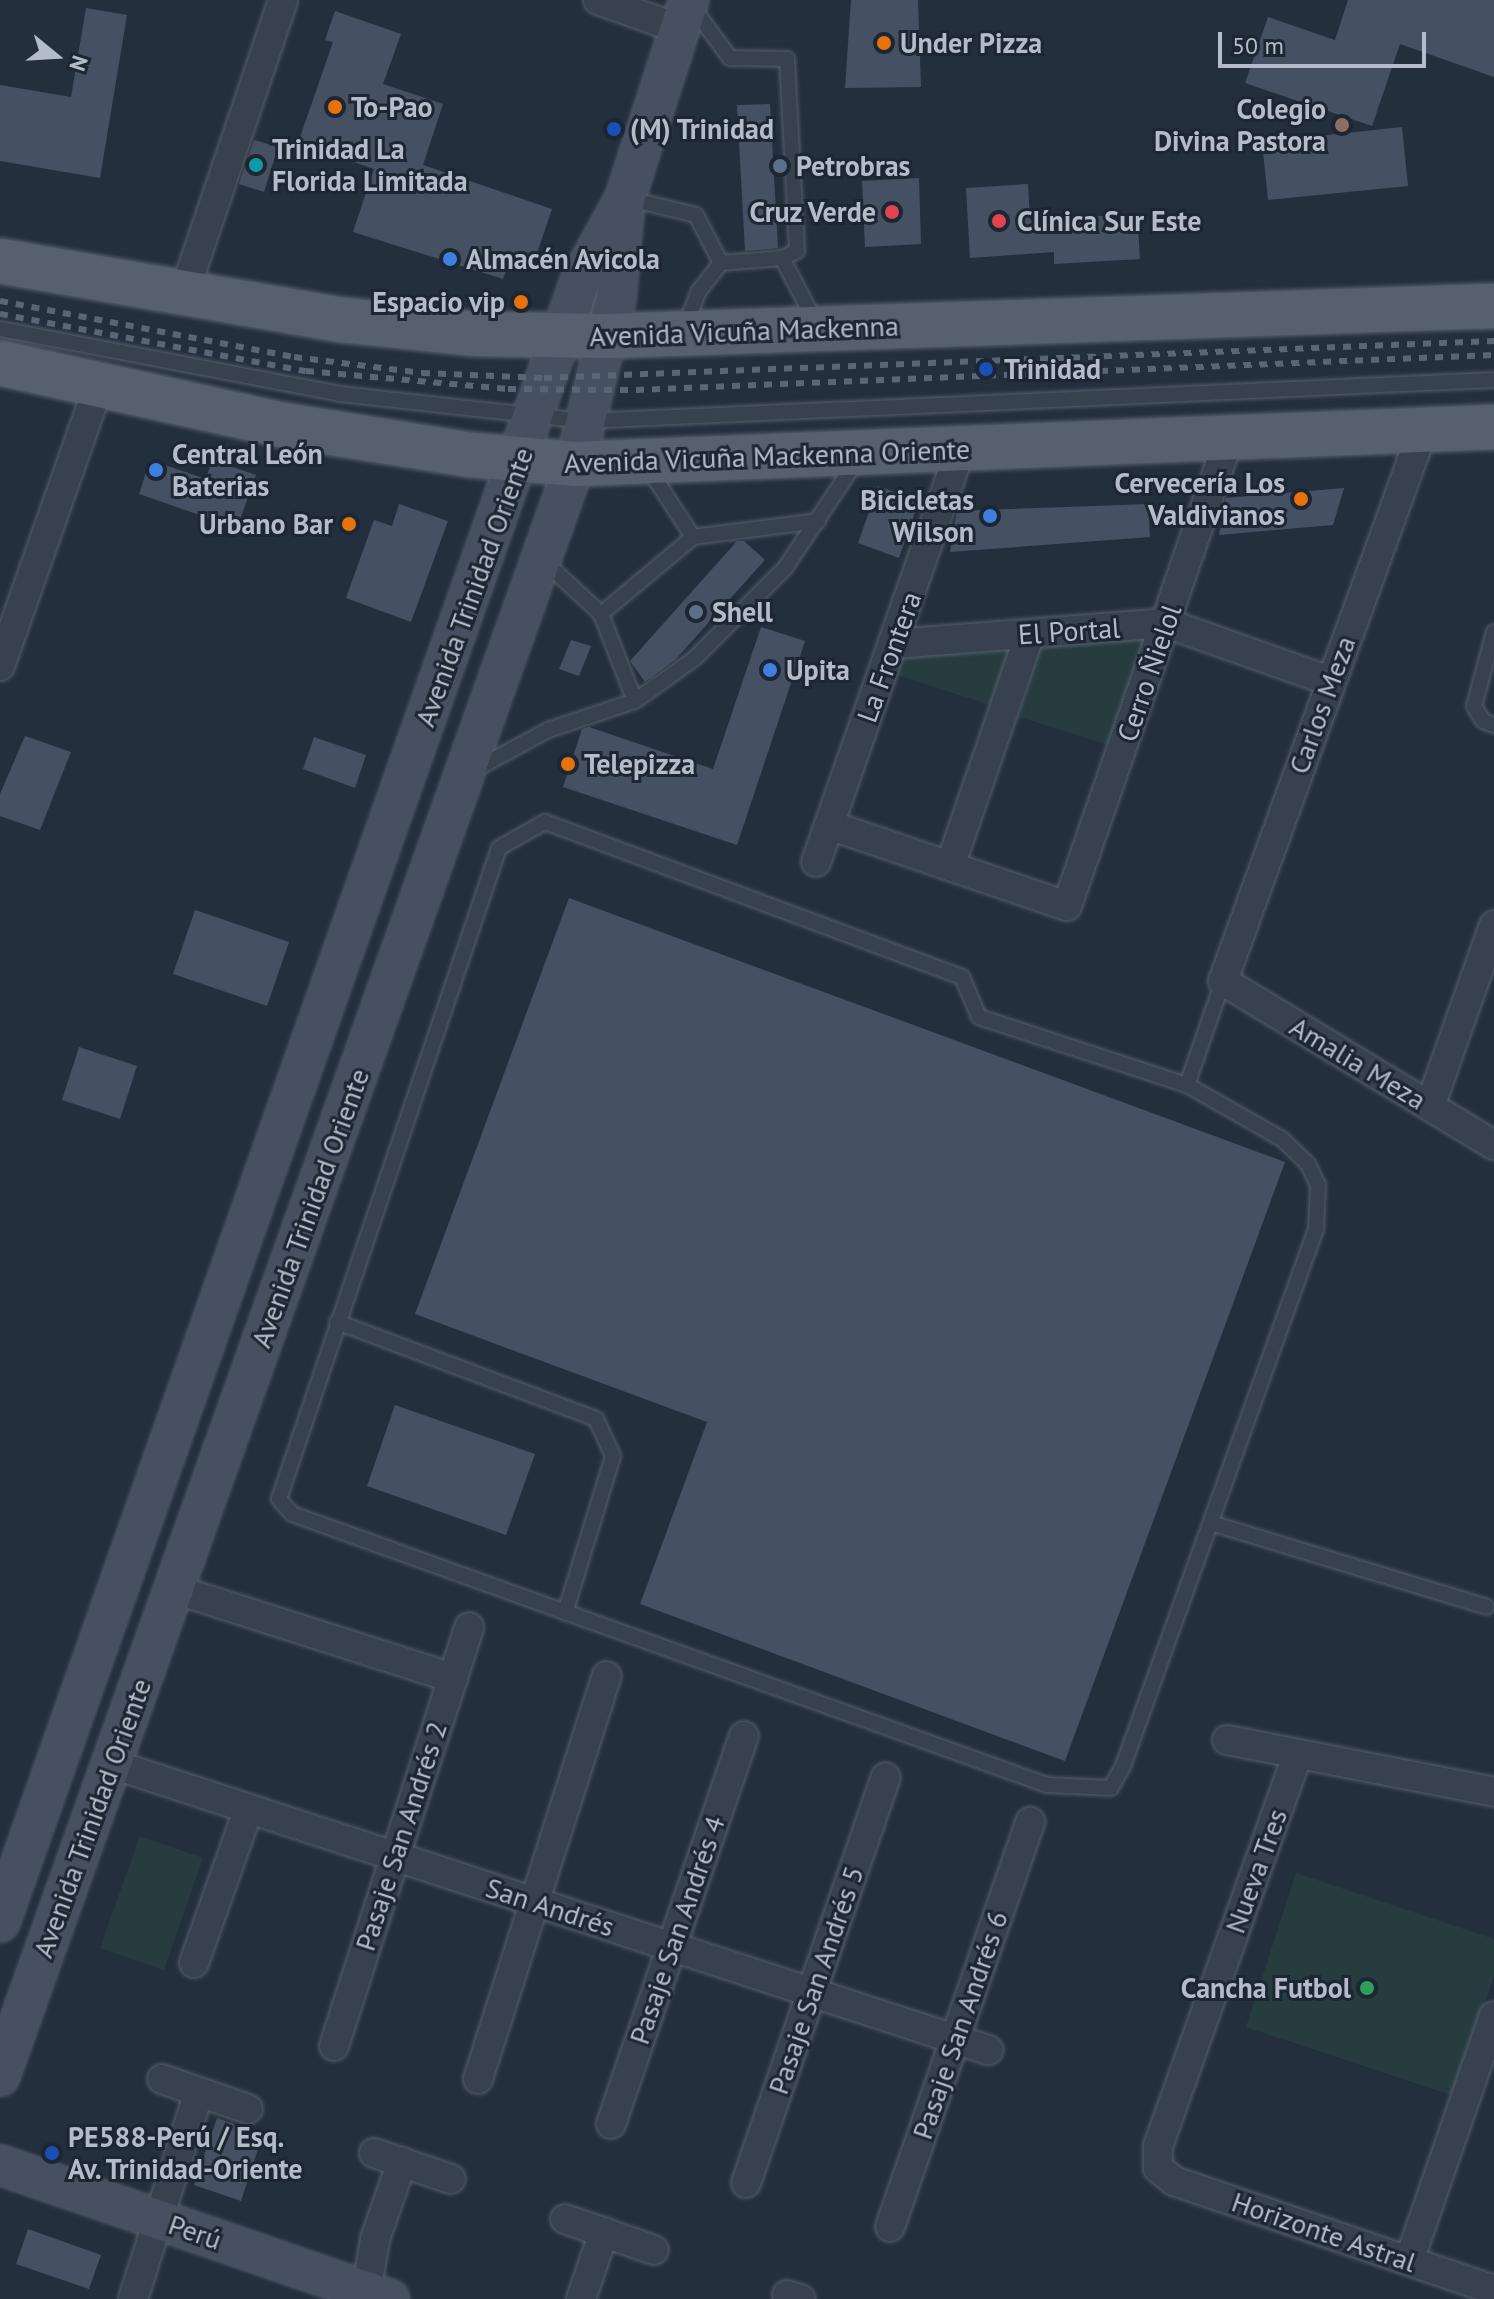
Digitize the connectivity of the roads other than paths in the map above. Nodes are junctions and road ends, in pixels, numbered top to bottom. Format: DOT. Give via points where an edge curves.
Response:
graph roads {
  1 [pos="283,0"];
  2 [pos="598,0"];
  3 [pos="686,10"];
  4 [pos="625,198"];
  5 [pos="782,258"];
  6 [pos="0,261"];
  7 [pos="721,263"];
  8 [pos="184,293"];
  9 [pos="1494,306"];
  10 [pos="819,328"];
  11 [pos="0,329"];
  12 [pos="683,333"];
  13 [pos="561,336"];
  14 [pos="607,336"];
  15 [pos="0,363"];
  16 [pos="1494,380"];
  17 [pos="98,388"];
  18 [pos="535,418"];
  19 [pos="586,421"];
  20 [pos="1494,427"];
  21 [pos="1423,430"];
  22 [pos="1229,439"];
  23 [pos="960,451"];
  24 [pos="859,456"];
  25 [pos="519,460"];
  26 [pos="575,464"];
  27 [pos="645,464"];
  28 [pos="818,521"];
  29 [pos="693,537"];
  30 [pos="542,558"];
  31 [pos="601,614"];
  32 [pos="1166,623"];
  33 [pos="1030,634"];
  34 [pos="1492,641"];
  35 [pos="894,644"];
  36 [pos="0,666"];
  37 [pos="1330,681"];
  38 [pos="635,701"];
  39 [pos="1494,725"];
  40 [pos="465,774"];
  41 [pos="829,825"];
  42 [pos="816,862"];
  43 [pos="950,866"];
  44 [pos="1494,925"];
  45 [pos="1223,981"];
  46 [pos="1187,1085"];
  47 [pos="1430,1106"];
  48 [pos="1494,1145"];
  49 [pos="337,1322"];
  50 [pos="1211,1523"];
  51 [pos="174,1589"];
  52 [pos="1487,1607"];
  53 [pos="565,1613"];
  54 [pos="469,1627"];
  55 [pos="607,1676"];
  56 [pos="453,1678"];
  57 [pos="744,1736"];
  58 [pos="1227,1740"];
  59 [pos="1297,1756"];
  60 [pos="112,1764"];
  61 [pos="886,1777"];
  62 [pos="1494,1792"];
  63 [pos="249,1808"];
  64 [pos="1030,1822"];
  65 [pos="395,1856"];
  66 [pos="535,1902"];
  67 [pos="0,1922"];
  68 [pos="672,1947"];
  69 [pos="194,1963"];
  70 [pos="812,1992"];
  71 [pos="1494,2016"];
  72 [pos="955,2039"];
  73 [pos="334,2046"];
  74 [pos="988,2050"];
  75 [pos="1488,2055"];
  76 [pos="0,2076"];
  77 [pos="162,2079"];
  78 [pos="478,2079"];
  79 [pos="199,2092"];
  80 [pos="248,2109"];
  81 [pos="611,2124"];
  82 [pos="374,2153"];
  83 [pos="402,2162"];
  84 [pos="0,2165"];
  85 [pos="1158,2168"];
  86 [pos="451,2179"];
  87 [pos="746,2183"];
  88 [pos="565,2219"];
  89 [pos="161,2220"];
  90 [pos="890,2227"];
  91 [pos="604,2232"];
  92 [pos="654,2250"];
  93 [pos="1409,2261"];
  94 [pos="1494,2290"];
  95 [pos="374,2296"];
  96 [pos="133,2299"];
  97 [pos="581,2299"];
  1 -- 8 [label="street"];
  2 -- 3 [label="street"];
  3 -- 4 [label="main road"];
  3 -- 5 [label="lane" via="730,58 787,59 797,251"];
  4 -- 7 [label="lane" via="696,215"];
  4 -- 13 [label="main road, Avenida Trinidad Oriente" via="592,250"];
  4 -- 14 [label="main road, Avenida Trinidad Oriente" via="619,276"];
  5 -- 7 [label="lane"];
  5 -- 10 [label="lane"];
  6 -- 8 [label="main road, Avenida Vicuña Mackenna"];
  7 -- 12 [label="lane" via="699,291"];
  8 -- 13 [label="main road, Avenida Vicuña Mackenna" via="405,328"];
  9 -- 10 [label="main road, Avenida Vicuña Mackenna"];
  10 -- 12 [label="main road, Avenida Vicuña Mackenna"];
  11 -- 18 [label="lane" via="340,394"];
  12 -- 14 [label="main road, Avenida Vicuña Mackenna"];
  13 -- 14 [label="main road, Avenida Vicuña Mackenna"];
  13 -- 18 [label="main road, Avenida Trinidad Oriente"];
  14 -- 19 [label="main road, Avenida Trinidad Oriente"];
  15 -- 17 [label="main road, Avenida Vicuña Mackenna Oriente"];
  16 -- 19 [label="lane"];
  17 -- 25 [label="main road, Avenida Vicuña Mackenna Oriente" via="283,425"];
  17 -- 36 [label="street"];
  18 -- 19 [label="lane"];
  18 -- 25 [label="main road, Avenida Trinidad Oriente"];
  19 -- 26 [label="main road, Avenida Trinidad Oriente"];
  20 -- 21 [label="main road, Avenida Vicuña Mackenna Oriente"];
  21 -- 22 [label="main road, Avenida Vicuña Mackenna Oriente"];
  21 -- 37 [label="street, Carlos Meza"];
  22 -- 23 [label="main road, Avenida Vicuña Mackenna Oriente"];
  22 -- 32 [label="street, Cerro Ñielol"];
  23 -- 24 [label="main road, Avenida Vicuña Mackenna Oriente"];
  23 -- 35 [label="street, La Frontera"];
  24 -- 27 [label="main road, Avenida Vicuña Mackenna Oriente"];
  24 -- 28 [label="lane"];
  25 -- 26 [label="main road, Avenida Vicuña Mackenna Oriente"];
  25 -- 67 [label="main road, Avenida Trinidad Oriente"];
  26 -- 27 [label="main road, Avenida Vicuña Mackenna Oriente"];
  26 -- 30 [label="main road, Avenida Trinidad Oriente"];
  27 -- 29 [label="lane"];
  28 -- 29 [label="lane"];
  28 -- 38 [label="lane" via="761,593 695,658"];
  29 -- 31 [label="lane"];
  30 -- 31 [label="lane"];
  30 -- 40 [label="main road, Avenida Trinidad Oriente"];
  31 -- 38 [label="lane"];
  32 -- 33 [label="street, El Portal"];
  32 -- 37 [label="street, El Portal"];
  32 -- 43 [label="street, Cerro Ñielol" via="1067,906"];
  33 -- 35 [label="street, El Portal"];
  33 -- 43 [label="street"];
  34 -- 39 [label="lane" via="1474,706 1483,721"];
  35 -- 41 [label="street, La Frontera"];
  37 -- 45 [label="street, Carlos Meza"];
  38 -- 40 [label="lane" via="548,730"];
  40 -- 51 [label="main road, Avenida Trinidad Oriente"];
  41 -- 42 [label="street, La Frontera"];
  41 -- 43 [label="street"];
  44 -- 47 [label="street"];
  45 -- 46 [label="lane"];
  45 -- 47 [label="street, Amalia Meza"];
  46 -- 49 [label="lane" via="979,1017 962,977 545,822 499,848"];
  46 -- 50 [label="lane" via="1282,1139 1308,1164 1318,1185 1316,1229"];
  47 -- 48 [label="street, Amalia Meza"];
  49 -- 53 [label="lane" via="596,1419 613,1456"];
  49 -- 53 [label="lane" via="279,1499 292,1514"];
  50 -- 52 [label="lane"];
  50 -- 53 [label="lane" via="1111,1788 1047,1785"];
  51 -- 56 [label="street"];
  51 -- 60 [label="main road, Avenida Trinidad Oriente"];
  54 -- 56 [label="street, Pasaje San Andrés 2"];
  55 -- 66 [label="street"];
  56 -- 65 [label="street, Pasaje San Andrés 2"];
  57 -- 68 [label="street, Pasaje San Andrés 4"];
  58 -- 59 [label="street"];
  59 -- 62 [label="street"];
  59 -- 85 [label="street, Nueva Tres" via="1158,2146"];
  60 -- 63 [label="street, San Andrés"];
  60 -- 76 [label="main road, Avenida Trinidad Oriente"];
  61 -- 70 [label="street, Pasaje San Andrés 5"];
  63 -- 65 [label="street, San Andrés"];
  63 -- 69 [label="street"];
  64 -- 72 [label="street, Pasaje San Andrés 6"];
  65 -- 66 [label="street, San Andrés"];
  65 -- 73 [label="street, Pasaje San Andrés 2"];
  66 -- 68 [label="street, San Andrés"];
  66 -- 78 [label="street"];
  68 -- 70 [label="street, San Andrés"];
  68 -- 81 [label="street, Pasaje San Andrés 4"];
  70 -- 72 [label="street, San Andrés"];
  70 -- 87 [label="street, Pasaje San Andrés 5"];
  71 -- 75 [label="street"];
  72 -- 74 [label="street, San Andrés"];
  72 -- 90 [label="street, Pasaje San Andrés 6"];
  75 -- 93 [label="street"];
  77 -- 79 [label="street"];
  79 -- 80 [label="street"];
  79 -- 89 [label="street" via="169,2177"];
  82 -- 83 [label="street"];
  83 -- 86 [label="street"];
  83 -- 95 [label="street" via="375,2239"];
  84 -- 89 [label="main road, Perú"];
  85 -- 93 [label="street, Horizonte Astral" via="1174,2181"];
  88 -- 91 [label="street"];
  89 -- 95 [label="main road, Perú"];
  89 -- 96 [label="street"];
  91 -- 92 [label="street"];
  91 -- 97 [label="street"];
  93 -- 94 [label="street, Horizonte Astral"];
}
